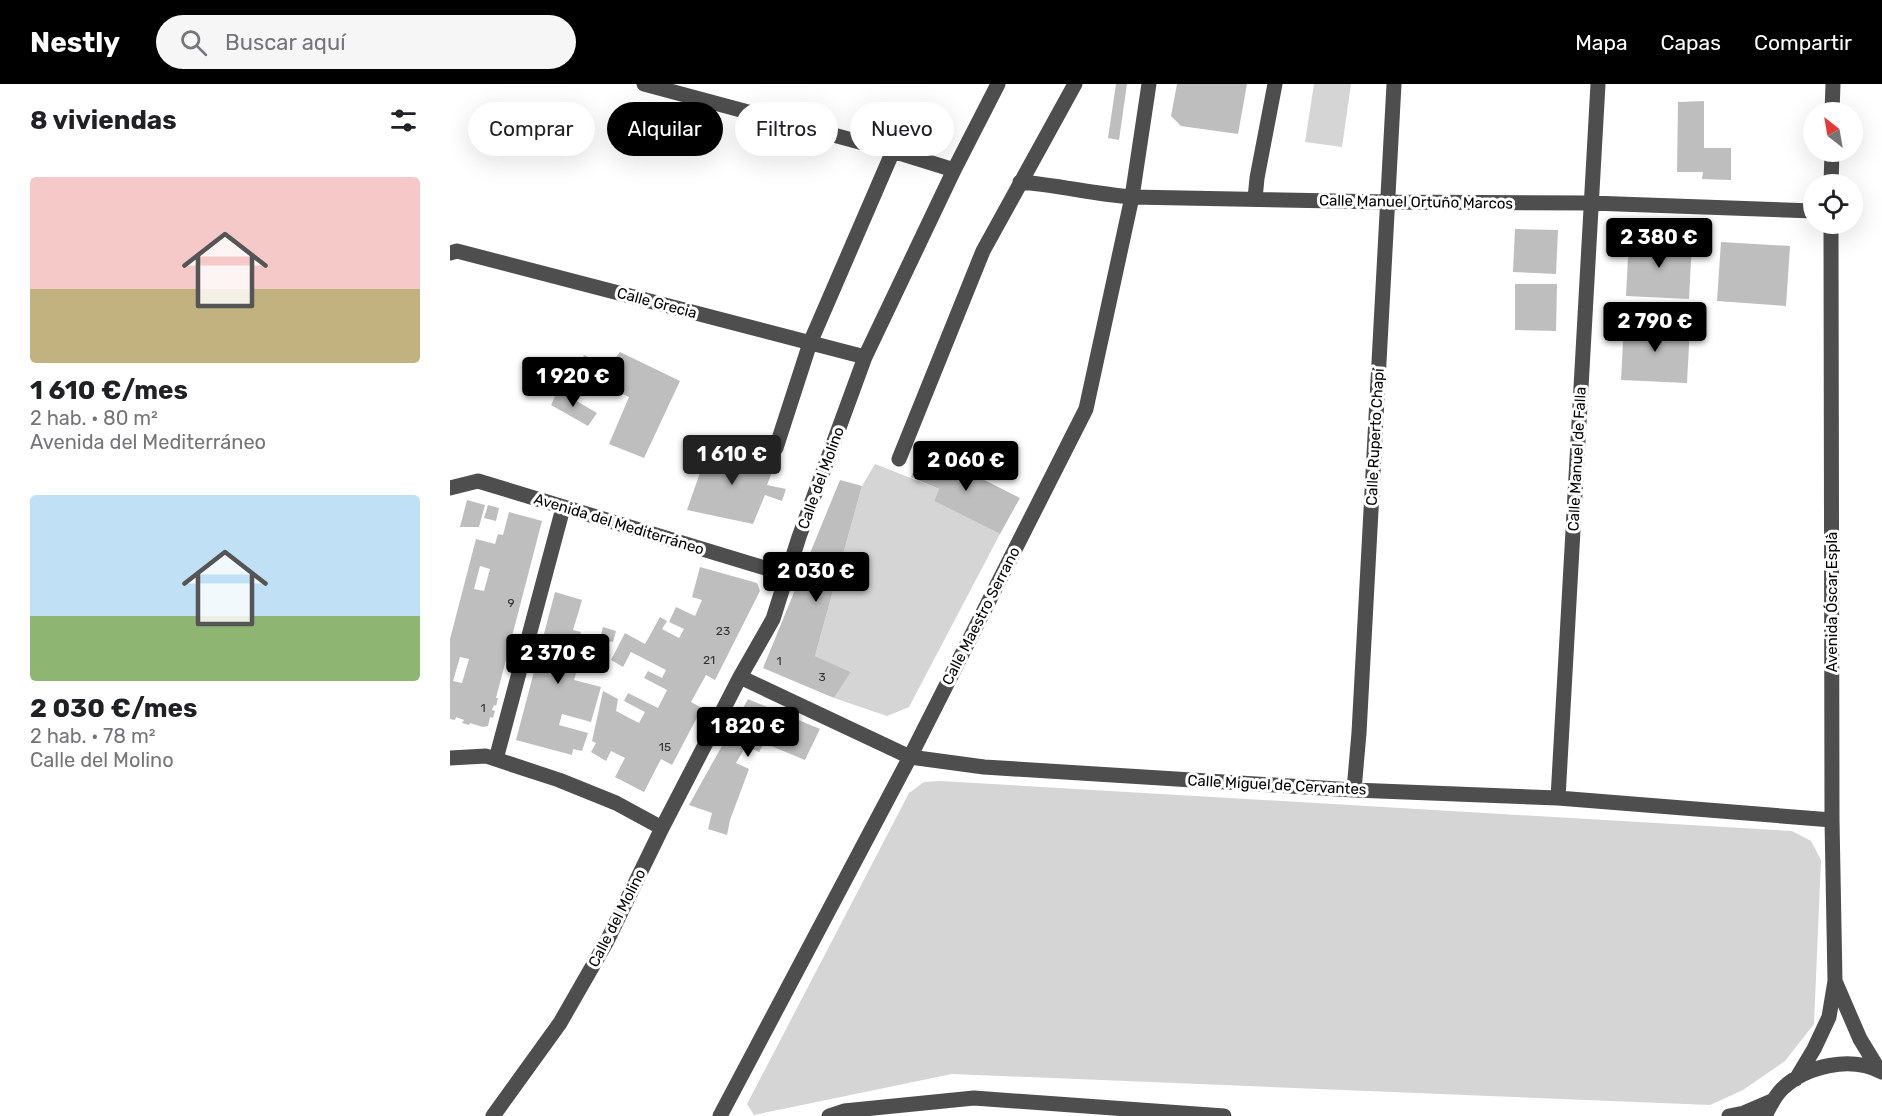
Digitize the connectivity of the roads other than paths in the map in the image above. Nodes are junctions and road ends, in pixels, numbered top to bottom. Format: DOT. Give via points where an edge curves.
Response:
graph roads {
  1 [pos="644,84"];
  2 [pos="998,84"];
  3 [pos="1075,84"];
  4 [pos="1149,84"];
  5 [pos="1275,84"];
  6 [pos="1394,84"];
  7 [pos="1598,84"];
  8 [pos="1833,84"];
  9 [pos="1832,102"];
  10 [pos="850,139"];
  11 [pos="891,156"];
  12 [pos="909,156"];
  13 [pos="954,170"];
  14 [pos="1020,182"];
  15 [pos="1132,197"];
  16 [pos="1255,200"];
  17 [pos="1387,202"];
  18 [pos="1591,203"];
  19 [pos="1803,211"];
  20 [pos="1831,234"];
  21 [pos="450,253"];
  22 [pos="810,343"];
  23 [pos="865,357"];
  24 [pos="776,448"];
  25 [pos="899,459"];
  26 [pos="450,488"];
  27 [pos="563,508"];
  28 [pos="788,575"];
  29 [pos="740,677"];
  30 [pos="910,757"];
  31 [pos="496,759"];
  32 [pos="450,760"];
  33 [pos="1354,790"];
  34 [pos="1558,798"];
  35 [pos="1832,820"];
  36 [pos="662,828"];
  37 [pos="1835,981"];
  38 [pos="1880,1071"];
  39 [pos="1796,1078"];
  40 [pos="1772,1101"];
  41 [pos="493,1116"];
  42 [pos="720,1116"];
  43 [pos="829,1116"];
  44 [pos="1224,1116"];
  45 [pos="1729,1116"];
  46 [pos="1765,1116"];
  1 -- 10 [label="street"];
  2 -- 13 [label="street, Calle del Molino"];
  3 -- 14 [label="street"];
  4 -- 15 [label="street, Calle Maestro Serrano"];
  5 -- 16 [label="street"];
  6 -- 17 [label="street, Calle Ruperto Chapí"];
  7 -- 18 [label="street, Calle Manuel de Falla"];
  8 -- 9 [label="street"];
  11 -- 22 [label="street"];
  12 -- 13 [label="street"];
  13 -- 23 [label="street, Calle del Molino"];
  14 -- 15 [label="street, Calle Manuel Ortuño Marcos"];
  14 -- 25 [label="street" via="982,251"];
  15 -- 16 [label="street, Calle Manuel Ortuño Marcos"];
  15 -- 30 [label="street, Calle Maestro Serrano" via="1086,409"];
  16 -- 17 [label="street, Calle Manuel Ortuño Marcos"];
  17 -- 18 [label="street, Calle Manuel Ortuño Marcos"];
  17 -- 33 [label="street, Calle Ruperto Chapí"];
  18 -- 19 [label="street, Calle Manuel Ortuño Marcos"];
  18 -- 34 [label="street, Calle Manuel de Falla"];
  20 -- 35 [label="street, Avenida Óscar Esplà"];
  21 -- 22 [label="street, Calle Grecia" via="457,251"];
  22 -- 23 [label="street, Calle Grecia"];
  22 -- 24 [label="street"];
  23 -- 28 [label="street, Calle del Molino"];
  26 -- 27 [label="street, Avenida del Mediterráneo" via="478,481"];
  27 -- 28 [label="street, Avenida del Mediterráneo"];
  27 -- 31 [label="street"];
  28 -- 29 [label="street, Calle del Molino" via="773,618"];
  29 -- 30 [label="street, Calle Miguel de Cervantes"];
  29 -- 36 [label="street, Calle del Molino"];
  30 -- 33 [label="street, Calle Miguel de Cervantes" via="984,767"];
  30 -- 42 [label="street, Calle Maestro Serrano"];
  31 -- 32 [label="street" via="486,756"];
  31 -- 36 [label="street" via="616,803"];
  33 -- 34 [label="street, Calle Miguel de Cervantes"];
  34 -- 35 [label="street, Calle Miguel de Cervantes"];
  35 -- 37 [label="street, Avenida Óscar Esplà"];
  36 -- 41 [label="street, Calle del Molino" via="607,941 560,1023"];
  37 -- 38 [label="street, Avenida Óscar Esplà" via="1860,1039"];
  37 -- 39 [label="street, Avenida Óscar Esplà" via="1829,1017"];
  38 -- 39 [label="street" via="1851,1064 1822,1066"];
  39 -- 40 [label="street"];
  40 -- 45 [label="street"];
  40 -- 46 [label="street"];
  43 -- 44 [label="street" via="844,1110 974,1098"];
}
